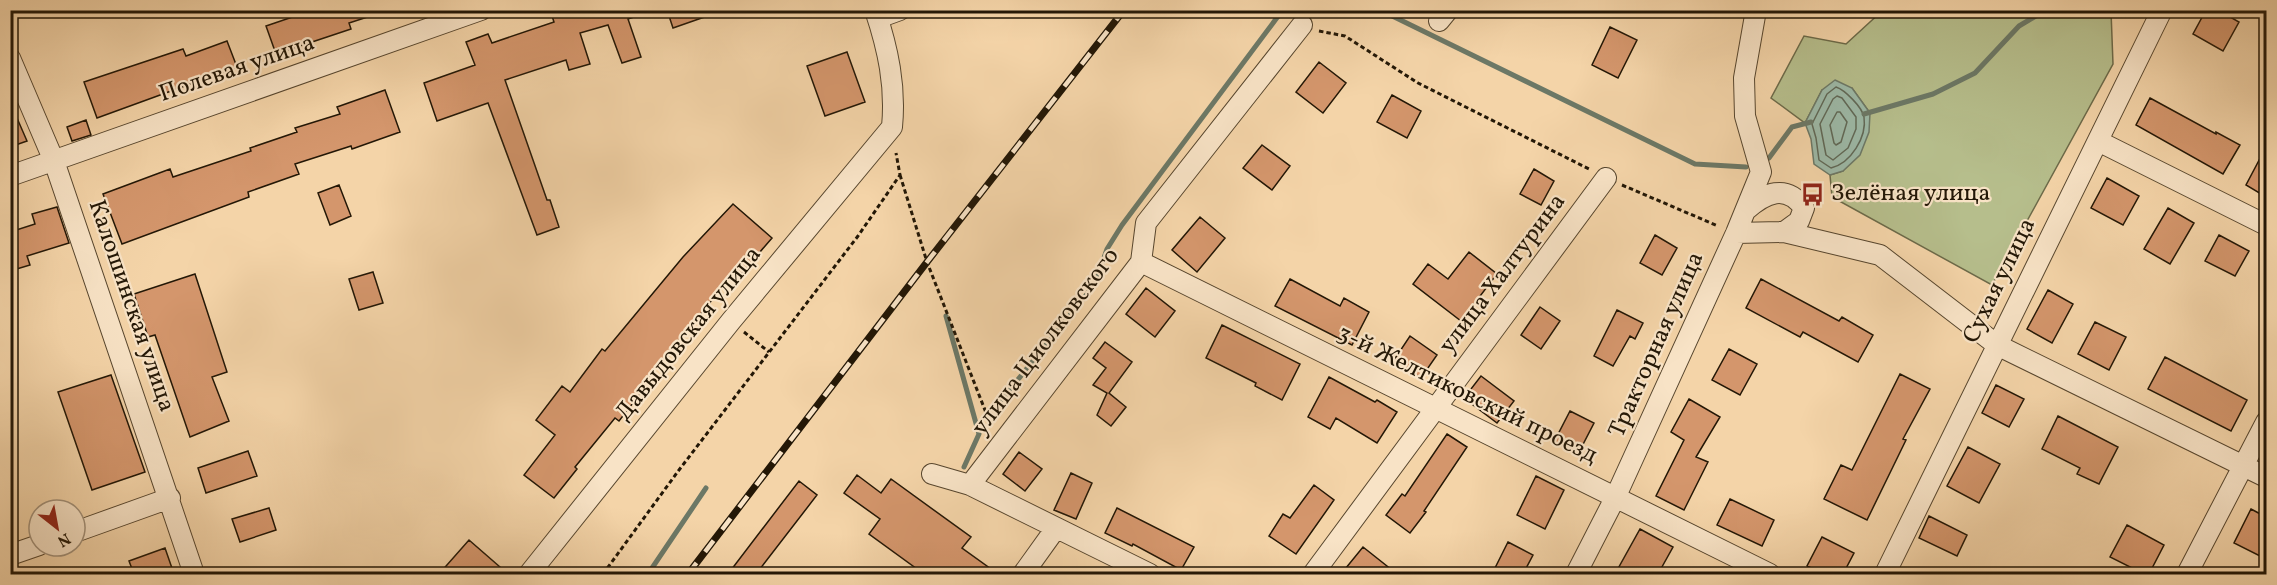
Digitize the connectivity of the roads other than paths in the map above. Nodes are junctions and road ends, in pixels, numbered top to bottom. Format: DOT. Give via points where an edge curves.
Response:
graph roads {
  1 [pos="481,10"];
  2 [pos="900,10"];
  3 [pos="1756,10"];
  4 [pos="2162,10"];
  5 [pos="876,14"];
  6 [pos="1302,25"];
  7 [pos="10,58"];
  8 [pos="2098,141"];
  9 [pos="54,161"];
  10 [pos="10,176"];
  11 [pos="1606,178"];
  12 [pos="1744,211"];
  13 [pos="2266,225"];
  14 [pos="1784,232"];
  15 [pos="1736,233"];
  16 [pos="1141,262"];
  17 [pos="1997,345"];
  18 [pos="1434,408"];
  19 [pos="2266,422"];
  20 [pos="2243,467"];
  21 [pos="932,474"];
  22 [pos="2266,477"];
  23 [pos="969,485"];
  24 [pos="170,498"];
  25 [pos="1615,498"];
  26 [pos="87,528"];
  27 [pos="1056,528"];
  28 [pos="27,549"];
  29 [pos="10,555"];
  30 [pos="194,574"];
  31 [pos="529,574"];
  32 [pos="1023,574"];
  33 [pos="1150,574"];
  34 [pos="1313,574"];
  35 [pos="1576,574"];
  36 [pos="1770,574"];
  37 [pos="1885,574"];
  38 [pos="2187,574"];
  1 -- 9 [label="street, Полевая улица"];
  2 -- 5 [label="street"];
  3 -- 12 [label="street" via="1744,78 1744,116 1761,172"];
  4 -- 8 [label="street, Сухая улица"];
  5 -- 31 [label="street, Давыдовская улица" via="891,66 892,127"];
  6 -- 16 [label="street, улица Циолковского" via="1146,223"];
  7 -- 9 [label="street, Калошинская улица"];
  8 -- 13 [label="street"];
  8 -- 17 [label="street, Сухая улица"];
  9 -- 10 [label="street, Полевая улица"];
  9 -- 24 [label="street, Калошинская улица"];
  11 -- 18 [label="street, улица Халтурина"];
  12 -- 14 [label="street" via="1760,198 1779,193 1796,197 1804,208 1799,222"];
  12 -- 15 [label="street"];
  14 -- 15 [label="street"];
  14 -- 17 [label="street" via="1880,255"];
  15 -- 25 [label="street, Тракторная улица"];
  16 -- 18 [label="street, 3-й Желтиковский проезд"];
  16 -- 23 [label="street, улица Циолковского"];
  17 -- 20 [label="street"];
  17 -- 37 [label="street, Сухая улица"];
  18 -- 25 [label="street, 3-й Желтиковский проезд"];
  18 -- 34 [label="street, улица Халтурина"];
  19 -- 20 [label="street"];
  20 -- 22 [label="street"];
  20 -- 38 [label="street"];
  21 -- 23 [label="street"];
  23 -- 27 [label="street"];
  24 -- 26 [label="street"];
  24 -- 30 [label="street, Калошинская улица"];
  25 -- 35 [label="street, Тракторная улица"];
  25 -- 36 [label="street, 3-й Желтиковский проезд"];
  27 -- 32 [label="street"];
  27 -- 33 [label="street"];
  28 -- 29 [label="street"];
}
